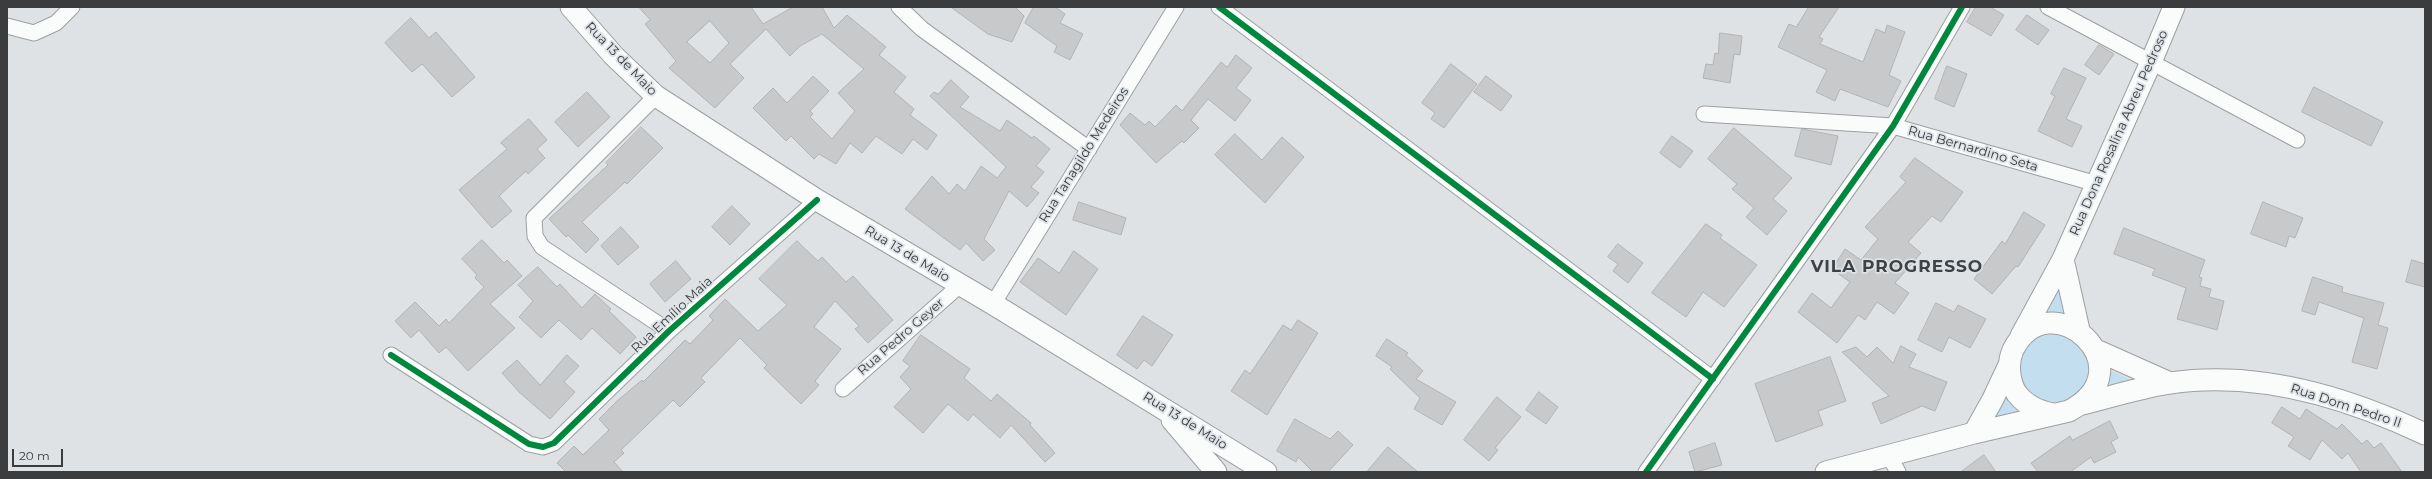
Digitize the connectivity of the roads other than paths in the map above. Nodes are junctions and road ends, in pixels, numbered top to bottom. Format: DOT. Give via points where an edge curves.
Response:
graph roads {
  1 [pos="72,7"];
  2 [pos="571,7"];
  3 [pos="899,7"];
  4 [pos="1176,7"];
  5 [pos="1219,7"];
  6 [pos="1962,7"];
  7 [pos="2048,7"];
  8 [pos="2174,7"];
  9 [pos="7,26"];
  10 [pos="2152,62"];
  11 [pos="656,96"];
  12 [pos="1704,114"];
  13 [pos="1893,126"];
  14 [pos="2297,140"];
  15 [pos="1089,149"];
  16 [pos="2097,184"];
  17 [pos="818,200"];
  18 [pos="2063,259"];
  19 [pos="960,285"];
  20 [pos="993,304"];
  21 [pos="2079,330"];
  22 [pos="669,331"];
  23 [pos="2019,340"];
  24 [pos="2096,350"];
  25 [pos="391,355"];
  26 [pos="2009,365"];
  27 [pos="1713,379"];
  28 [pos="2170,383"];
  29 [pos="842,389"];
  30 [pos="2082,404"];
  31 [pos="1160,406"];
  32 [pos="2053,414"];
  33 [pos="1974,433"];
  34 [pos="2425,434"];
  35 [pos="1894,464"];
  36 [pos="1216,472"];
  37 [pos="1266,472"];
  38 [pos="1646,472"];
  39 [pos="1826,472"];
  1 -- 9 [label="street" via="56,23 34,33"];
  2 -- 11 [label="main road, Rua 13 de Maio" via="614,56"];
  3 -- 15 [label="street" via="922,29"];
  4 -- 15 [label="street, Rua Tanagildo Medeiros"];
  5 -- 27 [label="street"];
  6 -- 13 [label="street"];
  7 -- 10 [label="street"];
  8 -- 10 [label="main road, Rua Dona Rosalina Abreu Pedroso"];
  10 -- 14 [label="street"];
  10 -- 16 [label="main road, Rua Dona Rosalina Abreu Pedroso"];
  11 -- 17 [label="main road, Rua 13 de Maio"];
  11 -- 22 [label="street" via="534,218 535,236 542,248"];
  12 -- 13 [label="street, Rua Bernardino Seta"];
  13 -- 16 [label="street, Rua Bernardino Seta"];
  13 -- 27 [label="street"];
  15 -- 20 [label="street, Rua Tanagildo Medeiros"];
  16 -- 18 [label="main road, Rua Dona Rosalina Abreu Pedroso"];
  17 -- 19 [label="main road, Rua 13 de Maio"];
  17 -- 22 [label="street, Rua Emílio Maia"];
  18 -- 21 [label="main road"];
  18 -- 23 [label="main road, Rua Dona Rosalina Abreu Pedroso"];
  19 -- 20 [label="main road, Rua 13 de Maio"];
  19 -- 29 [label="street, Rua Pedro Geyer"];
  20 -- 31 [label="main road, Rua 13 de Maio"];
  21 -- 23 [label="main road, Rua Dom Pedro II" via="2053,323 2040,325 2028,331"];
  21 -- 24 [label="main road, Rua Dom Pedro II"];
  22 -- 25 [label="street, Rua Emílio Maia" via="554,443 543,447 530,444"];
  23 -- 26 [label="main road, Rua Dom Pedro II" via="2012,352"];
  24 -- 28 [label="main road, Rua Dom Pedro II"];
  24 -- 30 [label="main road, Rua Dom Pedro II" via="2098,380 2092,393"];
  26 -- 32 [label="main road" via="2016,393 2026,404 2039,411"];
  26 -- 33 [label="main road, Rua Dom Pedro II"];
  27 -- 38 [label="street"];
  28 -- 30 [label="main road, Rua Dom Pedro II"];
  28 -- 34 [label="main road, Rua Dom Pedro II" via="2241,380 2295,388 2388,416"];
  30 -- 32 [label="main road, Rua Dom Pedro II" via="2069,411"];
  31 -- 36 [label="main road"];
  31 -- 37 [label="main road, Rua 13 de Maio"];
  32 -- 33 [label="main road, Rua Dom Pedro II"];
  33 -- 35 [label="main road, Rua Dom Pedro II"];
  35 -- 39 [label="main road, Rua Dom Pedro II"];
}
